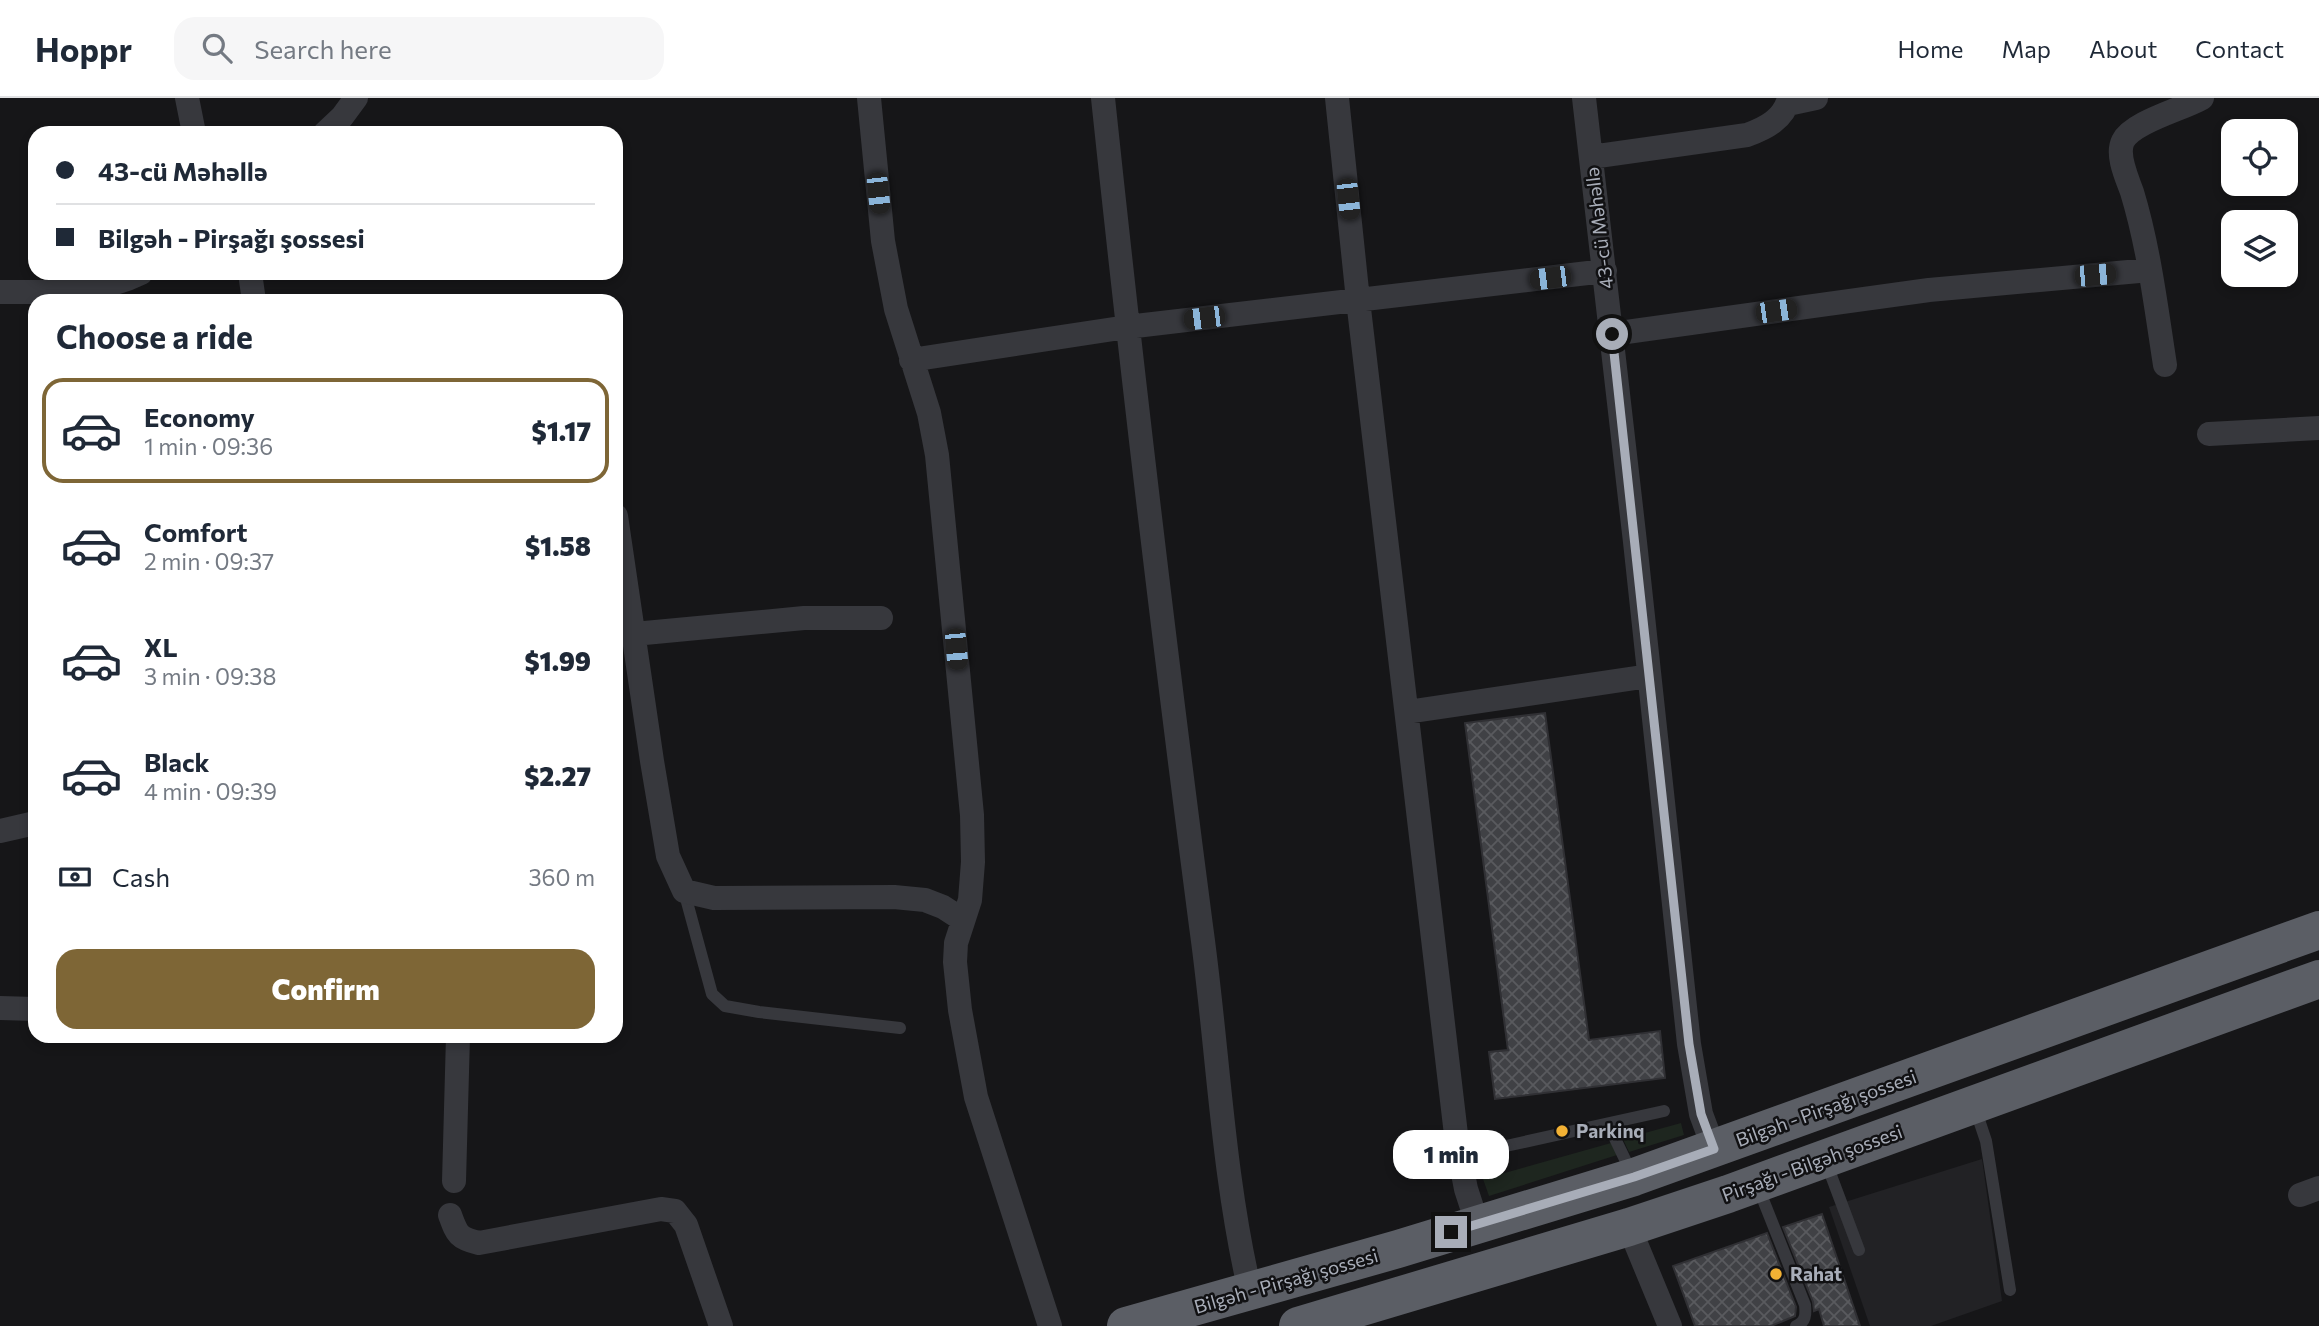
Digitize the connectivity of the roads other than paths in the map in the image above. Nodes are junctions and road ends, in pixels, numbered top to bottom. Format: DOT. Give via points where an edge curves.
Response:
graph roads {
  1 [pos="187,98"];
  2 [pos="356,98"];
  3 [pos="869,98"];
  4 [pos="1103,98"];
  5 [pos="1337,98"];
  6 [pos="1584,98"];
  7 [pos="1816,98"];
  8 [pos="2202,98"];
  9 [pos="1788,101"];
  10 [pos="193,126"];
  11 [pos="331,126"];
  12 [pos="1591,156"];
  13 [pos="2150,270"];
  14 [pos="1605,271"];
  15 [pos="127,280"];
  16 [pos="0,292"];
  17 [pos="1358,300"];
  18 [pos="1127,327"];
  19 [pos="1612,334"];
  20 [pos="911,360"];
  21 [pos="2165,365"];
  22 [pos="2319,428"];
  23 [pos="2209,434"];
  24 [pos="623,562"];
  25 [pos="881,618"];
  26 [pos="634,634"];
  27 [pos="1649,676"];
  28 [pos="1407,712"];
  29 [pos="28,825"];
  30 [pos="0,831"];
  31 [pos="684,891"];
  32 [pos="963,920"];
  33 [pos="2319,930"];
  34 [pos="2319,979"];
  35 [pos="0,1008"];
  36 [pos="28,1009"];
  37 [pos="900,1028"];
  38 [pos="458,1043"];
  39 [pos="1974,1105"];
  40 [pos="1664,1111"];
  41 [pos="1608,1124"];
  42 [pos="1506,1146"];
  43 [pos="1714,1149"];
  44 [pos="1825,1159"];
  45 [pos="1634,1177"];
  46 [pos="454,1181"];
  47 [pos="1756,1183"];
  48 [pos="450,1215"];
  49 [pos="1478,1223"];
  50 [pos="1629,1227"];
  51 [pos="1859,1250"];
  52 [pos="2010,1290"];
  53 [pos="1250,1291"];
  54 [pos="721,1326"];
  55 [pos="1050,1326"];
  56 [pos="1126,1326"];
  57 [pos="1298,1326"];
  58 [pos="1670,1326"];
  59 [pos="1796,1326"];
  1 -- 10 [label="street"];
  2 -- 11 [label="street"];
  3 -- 20 [label="street" via="883,241"];
  4 -- 18 [label="street"];
  5 -- 17 [label="street"];
  6 -- 12 [label="street, 43-cü Məhəllə"];
  7 -- 9 [label="street"];
  8 -- 13 [label="street" via="2140,126 2122,142 2122,159"];
  9 -- 12 [label="street" via="1777,120 1747,135"];
  12 -- 14 [label="street, 43-cü Məhəllə"];
  13 -- 19 [label="street" via="1929,290"];
  13 -- 21 [label="street"];
  14 -- 17 [label="street"];
  14 -- 19 [label="street, 43-cü Məhəllə"];
  15 -- 16 [label="street" via="91,290"];
  17 -- 18 [label="street"];
  17 -- 28 [label="street"];
  18 -- 20 [label="street"];
  18 -- 53 [label="street" via="1233,1207"];
  19 -- 27 [label="street, 43-cü Məhəllə"];
  20 -- 32 [label="street" via="937,455 972,815 970,901"];
  22 -- 23 [label="street"];
  24 -- 26 [label="street"];
  25 -- 26 [label="street" via="804,618"];
  26 -- 31 [label="street" via="668,856"];
  27 -- 28 [label="street"];
  27 -- 43 [label="street, 43-cü Məhəllə" via="1695,1085"];
  28 -- 49 [label="street" via="1457,1143"];
  29 -- 30 [label="street"];
  31 -- 32 [label="street" via="714,898 925,900"];
  31 -- 37 [label="lane" via="712,994 725,1006"];
  32 -- 55 [label="street" via="955,962 976,1097"];
  33 -- 43 [label="highway, Bilgəh - Pirşağı şossesi"];
  34 -- 39 [label="highway, Pirşağı - Bilgəh şossesi"];
  35 -- 36 [label="street"];
  38 -- 46 [label="street"];
  39 -- 44 [label="highway, Pirşağı - Bilgəh şossesi"];
  39 -- 52 [label="lane" via="1986,1141"];
  40 -- 41 [label="lane"];
  41 -- 42 [label="lane"];
  41 -- 45 [label="lane"];
  43 -- 45 [label="highway, Bilgəh - Pirşağı şossesi"];
  44 -- 47 [label="highway, Pirşağı - Bilgəh şossesi"];
  44 -- 51 [label="lane"];
  45 -- 49 [label="highway, Bilgəh - Pirşağı şossesi"];
  47 -- 50 [label="highway, Pirşağı - Bilgəh şossesi"];
  47 -- 59 [label="lane" via="1805,1305 1806,1317"];
  48 -- 54 [label="street" via="456,1232 465,1240 479,1242 661,1209 675,1212 685,1225"];
  49 -- 53 [label="highway, Bilgəh - Pirşağı şossesi"];
  50 -- 57 [label="highway, Pirşağı - Bilgəh şossesi"];
  50 -- 58 [label="street"];
  53 -- 56 [label="highway, Bilgəh - Pirşağı şossesi"];
}
